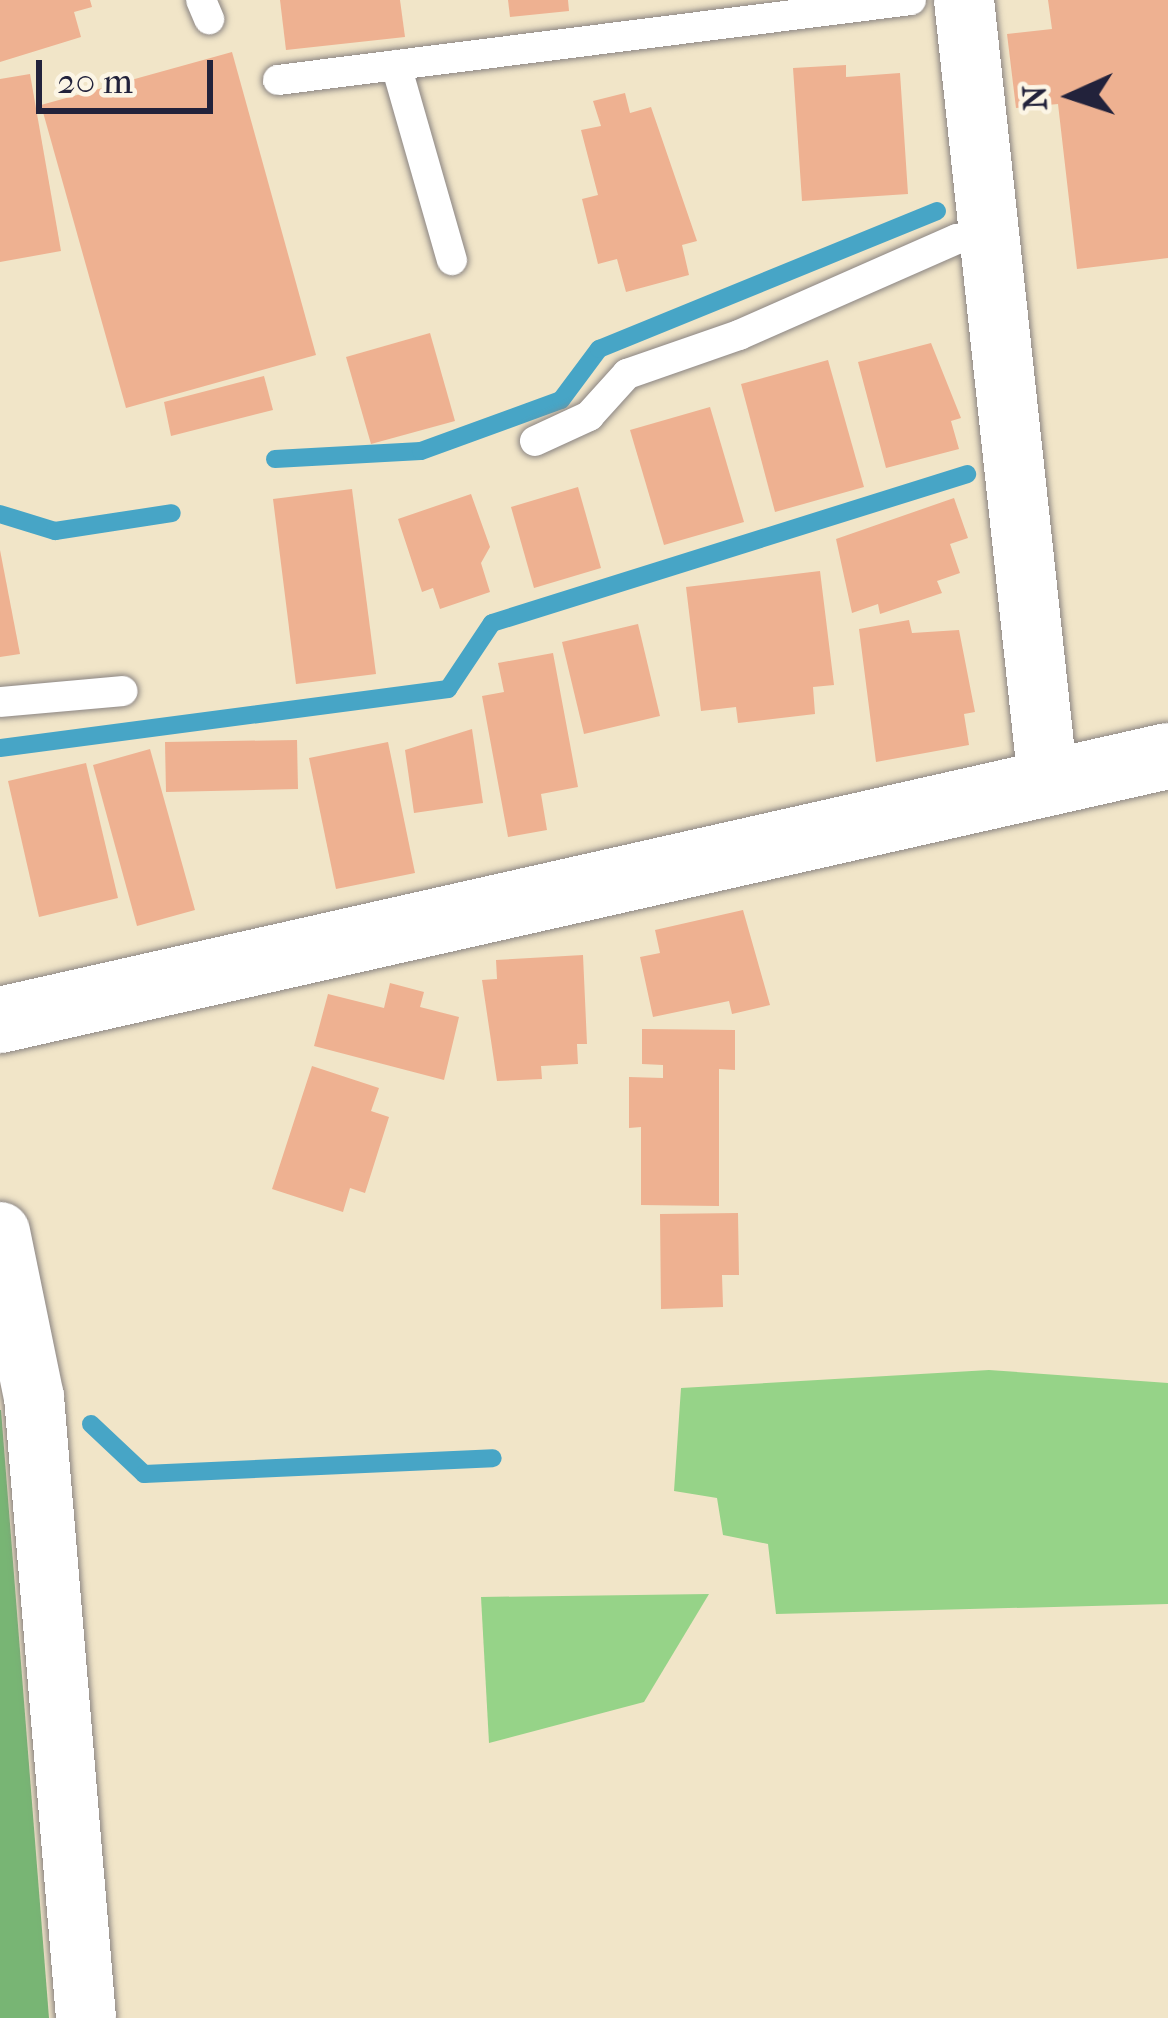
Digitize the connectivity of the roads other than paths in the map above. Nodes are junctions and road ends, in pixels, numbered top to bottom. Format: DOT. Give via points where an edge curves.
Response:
graph roads {
  1 [pos="910,0"];
  2 [pos="964,0"];
  3 [pos="396,64"];
  4 [pos="278,80"];
  5 [pos="987,234"];
  6 [pos="452,260"];
  7 [pos="535,441"];
  8 [pos="122,692"];
  9 [pos="0,702"];
  10 [pos="1168,756"];
  11 [pos="1048,782"];
  12 [pos="0,1020"];
  13 [pos="0,1232"];
  14 [pos="86,2018"];
  1 -- 3 [label="lane"];
  2 -- 5 [label="street"];
  3 -- 4 [label="lane"];
  3 -- 6 [label="lane"];
  5 -- 7 [label="lane" via="957,238 739,335 627,374 589,416"];
  5 -- 11 [label="street"];
  8 -- 9 [label="lane"];
  10 -- 11 [label="street"];
  11 -- 12 [label="street"];
  13 -- 14 [label="street" via="34,1397"];
}
